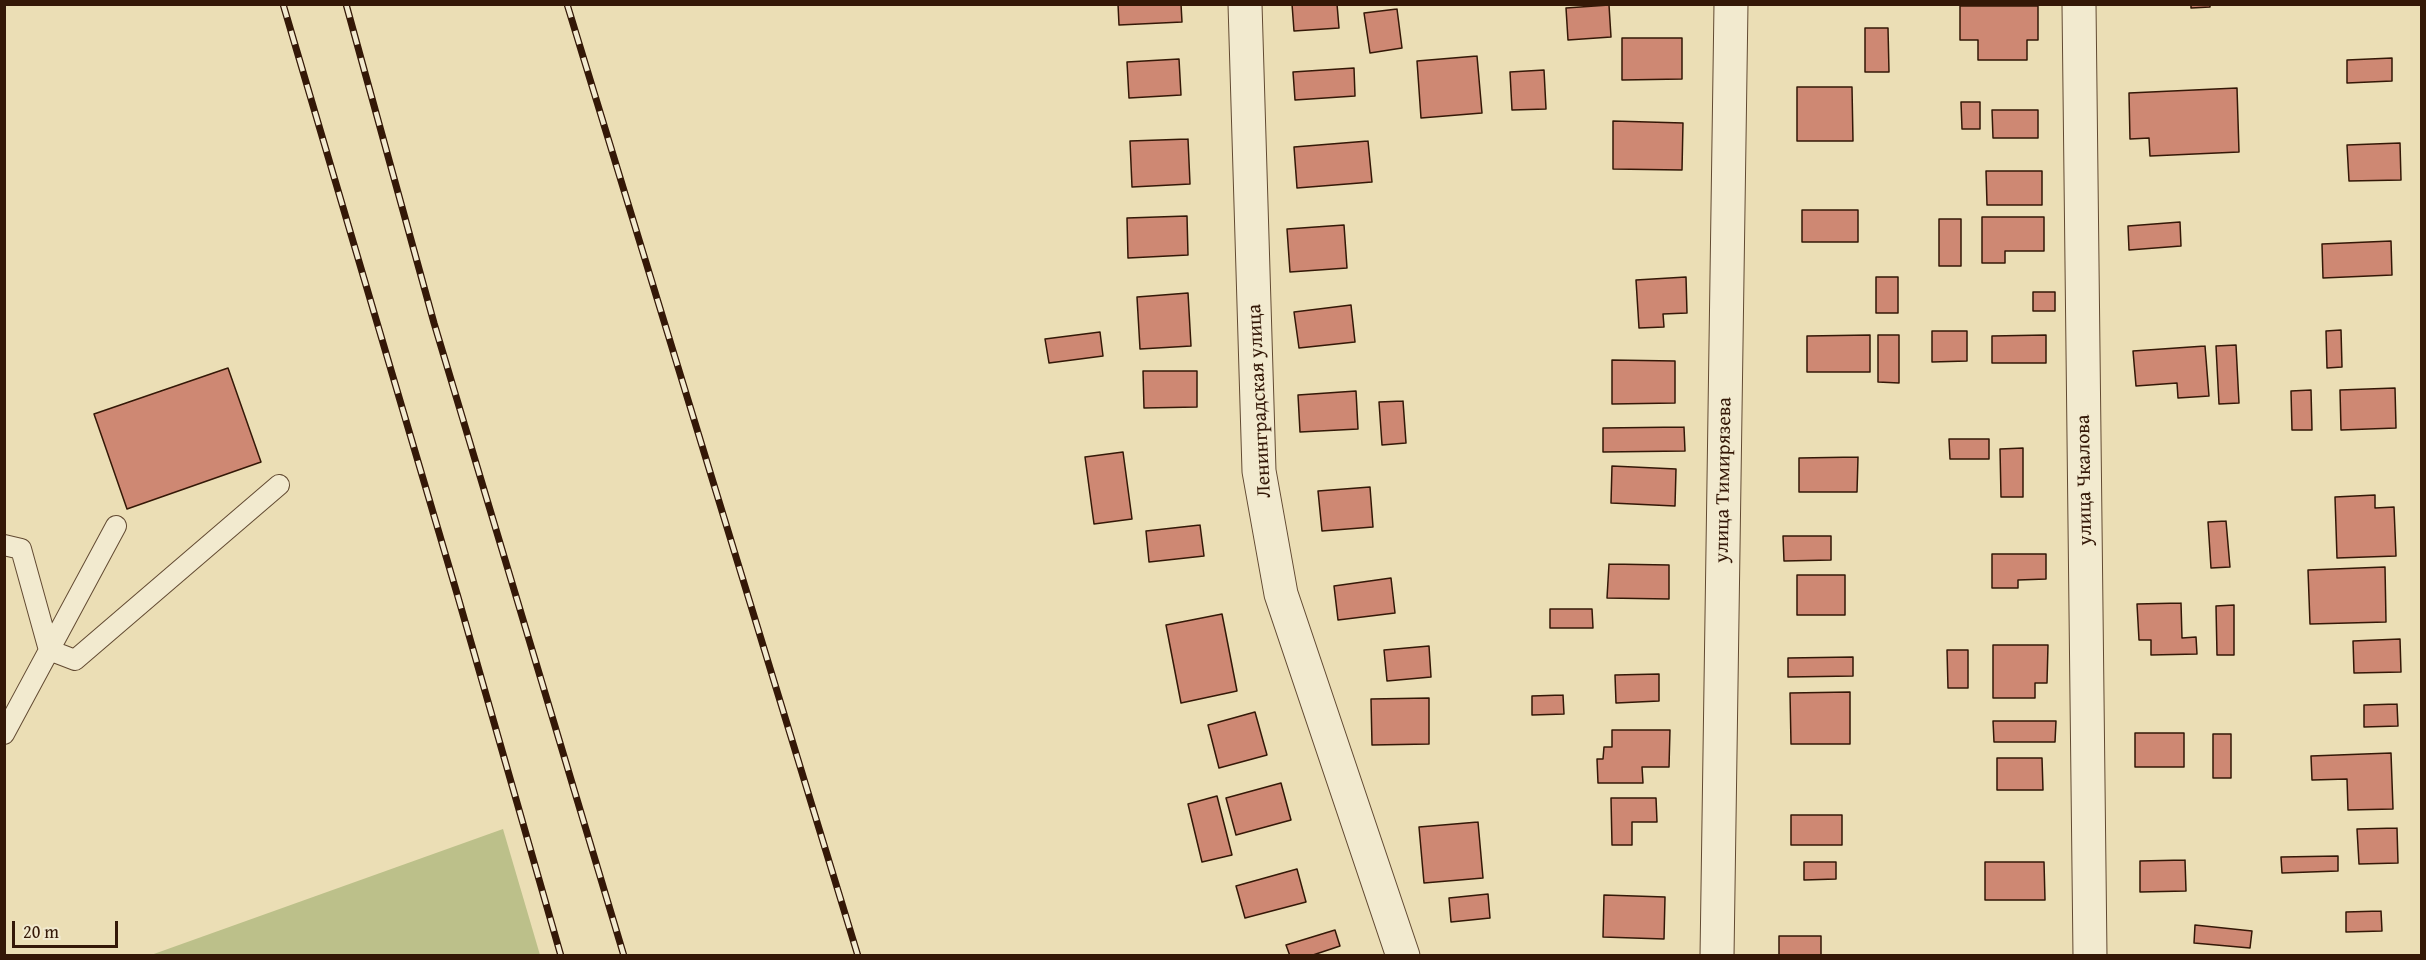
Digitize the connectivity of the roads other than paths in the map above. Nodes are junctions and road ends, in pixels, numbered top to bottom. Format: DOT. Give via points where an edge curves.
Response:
graph roads {
  1 [pos="1245,4"];
  2 [pos="1731,4"];
  3 [pos="2079,4"];
  4 [pos="279,485"];
  5 [pos="116,526"];
  6 [pos="4,545"];
  7 [pos="50,650"];
  8 [pos="4,734"];
  9 [pos="1403,956"];
  10 [pos="1717,956"];
  11 [pos="2090,956"];
  1 -- 9 [label="street, Ленинградская улица" via="1259,471 1281,594"];
  2 -- 10 [label="street, улица Тимирязева"];
  3 -- 11 [label="street, улица Чкалова"];
  4 -- 7 [label="lane" via="75,660"];
  5 -- 7 [label="lane"];
  6 -- 7 [label="lane" via="21,549"];
  7 -- 8 [label="lane"];
}
